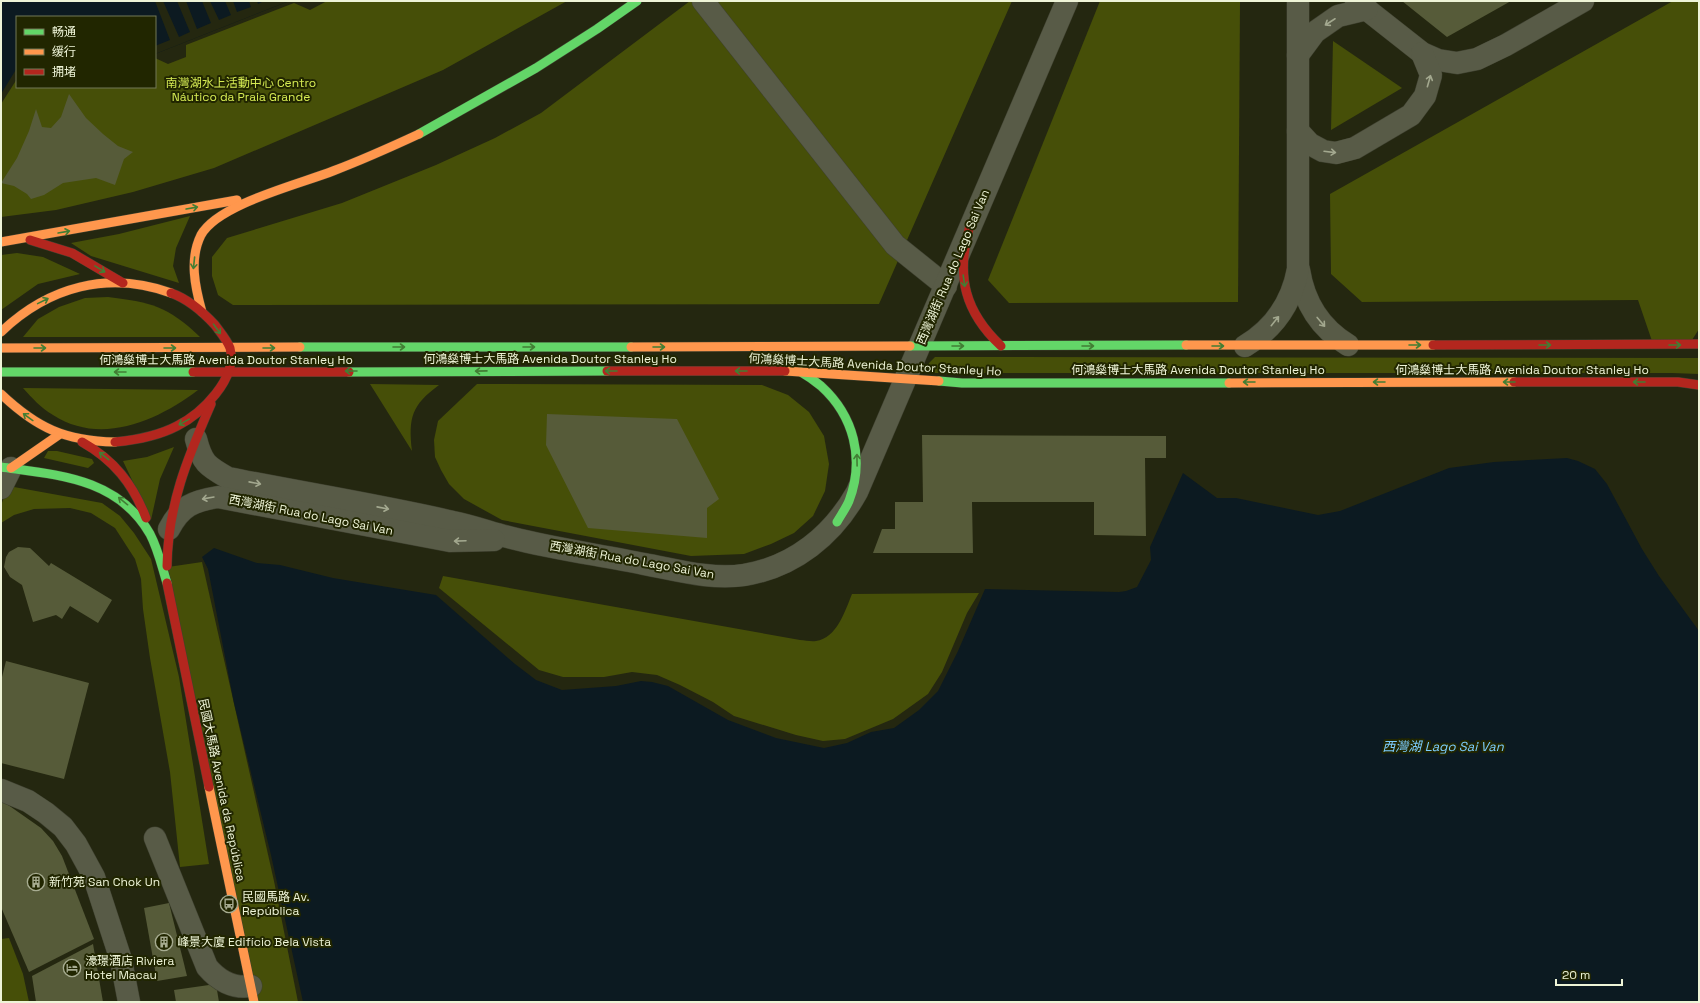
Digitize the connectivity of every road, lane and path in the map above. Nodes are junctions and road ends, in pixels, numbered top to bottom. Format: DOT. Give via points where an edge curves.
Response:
graph roads {
  1 [pos="637,1"];
  2 [pos="703,1"];
  3 [pos="1067,1"];
  4 [pos="1298,1"];
  5 [pos="1583,1"];
  6 [pos="1361,5"];
  7 [pos="1422,52"];
  8 [pos="1298,55"];
  9 [pos="1298,131"];
  10 [pos="268,194"];
  11 [pos="969,229"];
  12 [pos="25,239"];
  13 [pos="1,242"];
  14 [pos="1298,260"];
  15 [pos="123,283"];
  16 [pos="946,286"];
  17 [pos="202,312"];
  18 [pos="1,332"];
  19 [pos="1699,344"];
  20 [pos="1348,345"];
  21 [pos="919,346"];
  22 [pos="1002,346"];
  23 [pos="1245,346"];
  24 [pos="1,348"];
  25 [pos="230,348"];
  26 [pos="800,371"];
  27 [pos="1,372"];
  28 [pos="229,372"];
  29 [pos="905,378"];
  30 [pos="1699,386"];
  31 [pos="1,394"];
  32 [pos="214,397"];
  33 [pos="60,434"];
  34 [pos="75,439"];
  35 [pos="196,439"];
  36 [pos="6,468"];
  37 [pos="1,488"];
  38 [pos="837,522"];
  39 [pos="169,529"];
  40 [pos="513,539"];
  41 [pos="156,549"];
  42 [pos="167,583"];
  43 [pos="1,790"];
  44 [pos="154,838"];
  45 [pos="252,994"];
  46 [pos="128,1002"];
  1 -- 10 [label="main road" via="597,30 518,79 421,133 315,179"];
  2 -- 16 [label="street" via="896,245"];
  3 -- 11 [label="street, 西灣湖街 Rua do Lago Sai Van"];
  4 -- 8 [label="street"];
  5 -- 7 [label="street" via="1477,59 1457,63 1438,60"];
  6 -- 7 [label="street"];
  6 -- 8 [label="street, one-way" via="1338,16 1315,32"];
  9 -- 7 [label="street, one-way" via="1310,144 1323,151 1336,153 1355,148 1411,115 1425,96 1431,75"];
  8 -- 9 [label="street"];
  9 -- 14 [label="street"];
  12 -- 10 [label="main road, one-way"];
  10 -- 17 [label="main road, one-way" via="229,210 208,225 201,236 193,265"];
  11 -- 16 [label="street, 西灣湖街 Rua do Lago Sai Van"];
  11 -- 22 [label="main road, one-way" via="962,262 967,296 977,319 987,333"];
  12 -- 13 [label="main road"];
  12 -- 15 [label="main road, one-way" via="72,253"];
  14 -- 20 [label="street, one-way" via="1302,287 1312,310 1328,330"];
  23 -- 14 [label="street, one-way" via="1270,326 1285,307 1294,284"];
  15 -- 17 [label="main road" via="173,293"];
  18 -- 15 [label="main road, one-way" via="35,305 62,291 87,285"];
  16 -- 21 [label="street, 西灣湖街 Rua do Lago Sai Van"];
  17 -- 25 [label="main road, one-way" via="216,326"];
  20 -- 19 [label="main road, 何鴻燊博士大馬路 Avenida Doutor Stanley Ho, one-way"];
  20 -- 23 [label="main road, 何鴻燊博士大馬路 Avenida Doutor Stanley Ho"];
  21 -- 22 [label="main road, 何鴻燊博士大馬路 Avenida Doutor Stanley Ho, one-way"];
  25 -- 21 [label="main road, 何鴻燊博士大馬路 Avenida Doutor Stanley Ho, one-way"];
  21 -- 29 [label="street, 西灣湖街 Rua do Lago Sai Van"];
  22 -- 23 [label="main road, 何鴻燊博士大馬路 Avenida Doutor Stanley Ho, one-way"];
  24 -- 25 [label="main road, 何鴻燊博士大馬路 Avenida Doutor Stanley Ho, one-way"];
  25 -- 28 [label="main road"];
  26 -- 28 [label="main road, 何鴻燊博士大馬路 Avenida Doutor Stanley Ho, one-way"];
  26 -- 29 [label="main road, 何鴻燊博士大馬路 Avenida Doutor Stanley Ho"];
  38 -- 26 [label="main road, one-way" via="849,502 854,486 857,462 854,438 849,422 837,401 821,384"];
  28 -- 27 [label="main road, 何鴻燊博士大馬路 Avenida Doutor Stanley Ho, one-way"];
  28 -- 32 [label="main road"];
  30 -- 29 [label="main road, 何鴻燊博士大馬路 Avenida Doutor Stanley Ho, one-way" via="1678,382 962,382"];
  29 -- 38 [label="street, 西灣湖街 Rua do Lago Sai Van" via="857,492"];
  33 -- 31 [label="main road, one-way" via="35,422"];
  32 -- 34 [label="main road, one-way" via="189,420 166,432 135,440 106,442"];
  32 -- 35 [label="main road, 民國大馬路 Avenida da República"];
  33 -- 34 [label="main road"];
  33 -- 36 [label="main road"];
  41 -- 34 [label="main road, one-way" via="142,506 128,480 104,456"];
  35 -- 39 [label="main road, 民國大馬路 Avenida da República" via="178,485"];
  35 -- 40 [label="street, 西灣湖街 Rua do Lago Sai Van, one-way" via="200,456 212,469 228,478 454,522"];
  36 -- 37 [label="street"];
  41 -- 36 [label="main road, 民國大馬路 Avenida da República, one-way" via="150,534 135,512 109,491 77,479"];
  38 -- 40 [label="street, 西灣湖街 Rua do Lago Sai Van" via="816,543 791,560 757,572 734,576 698,574"];
  40 -- 39 [label="street, 西灣湖街 Rua do Lago Sai Van, one-way" via="450,541 218,497 200,500 184,508 174,518"];
  39 -- 42 [label="main road, 民國大馬路 Avenida da República"];
  41 -- 42 [label="main road, 民國大馬路 Avenida da República"];
  42 -- 45 [label="main road, 民國大馬路 Avenida da República"];
  43 -- 46 [label="street" via="28,801 46,813 63,827 76,844 94,877 121,960"];
  44 -- 45 [label="street" via="207,967 224,982 239,986"];
}
